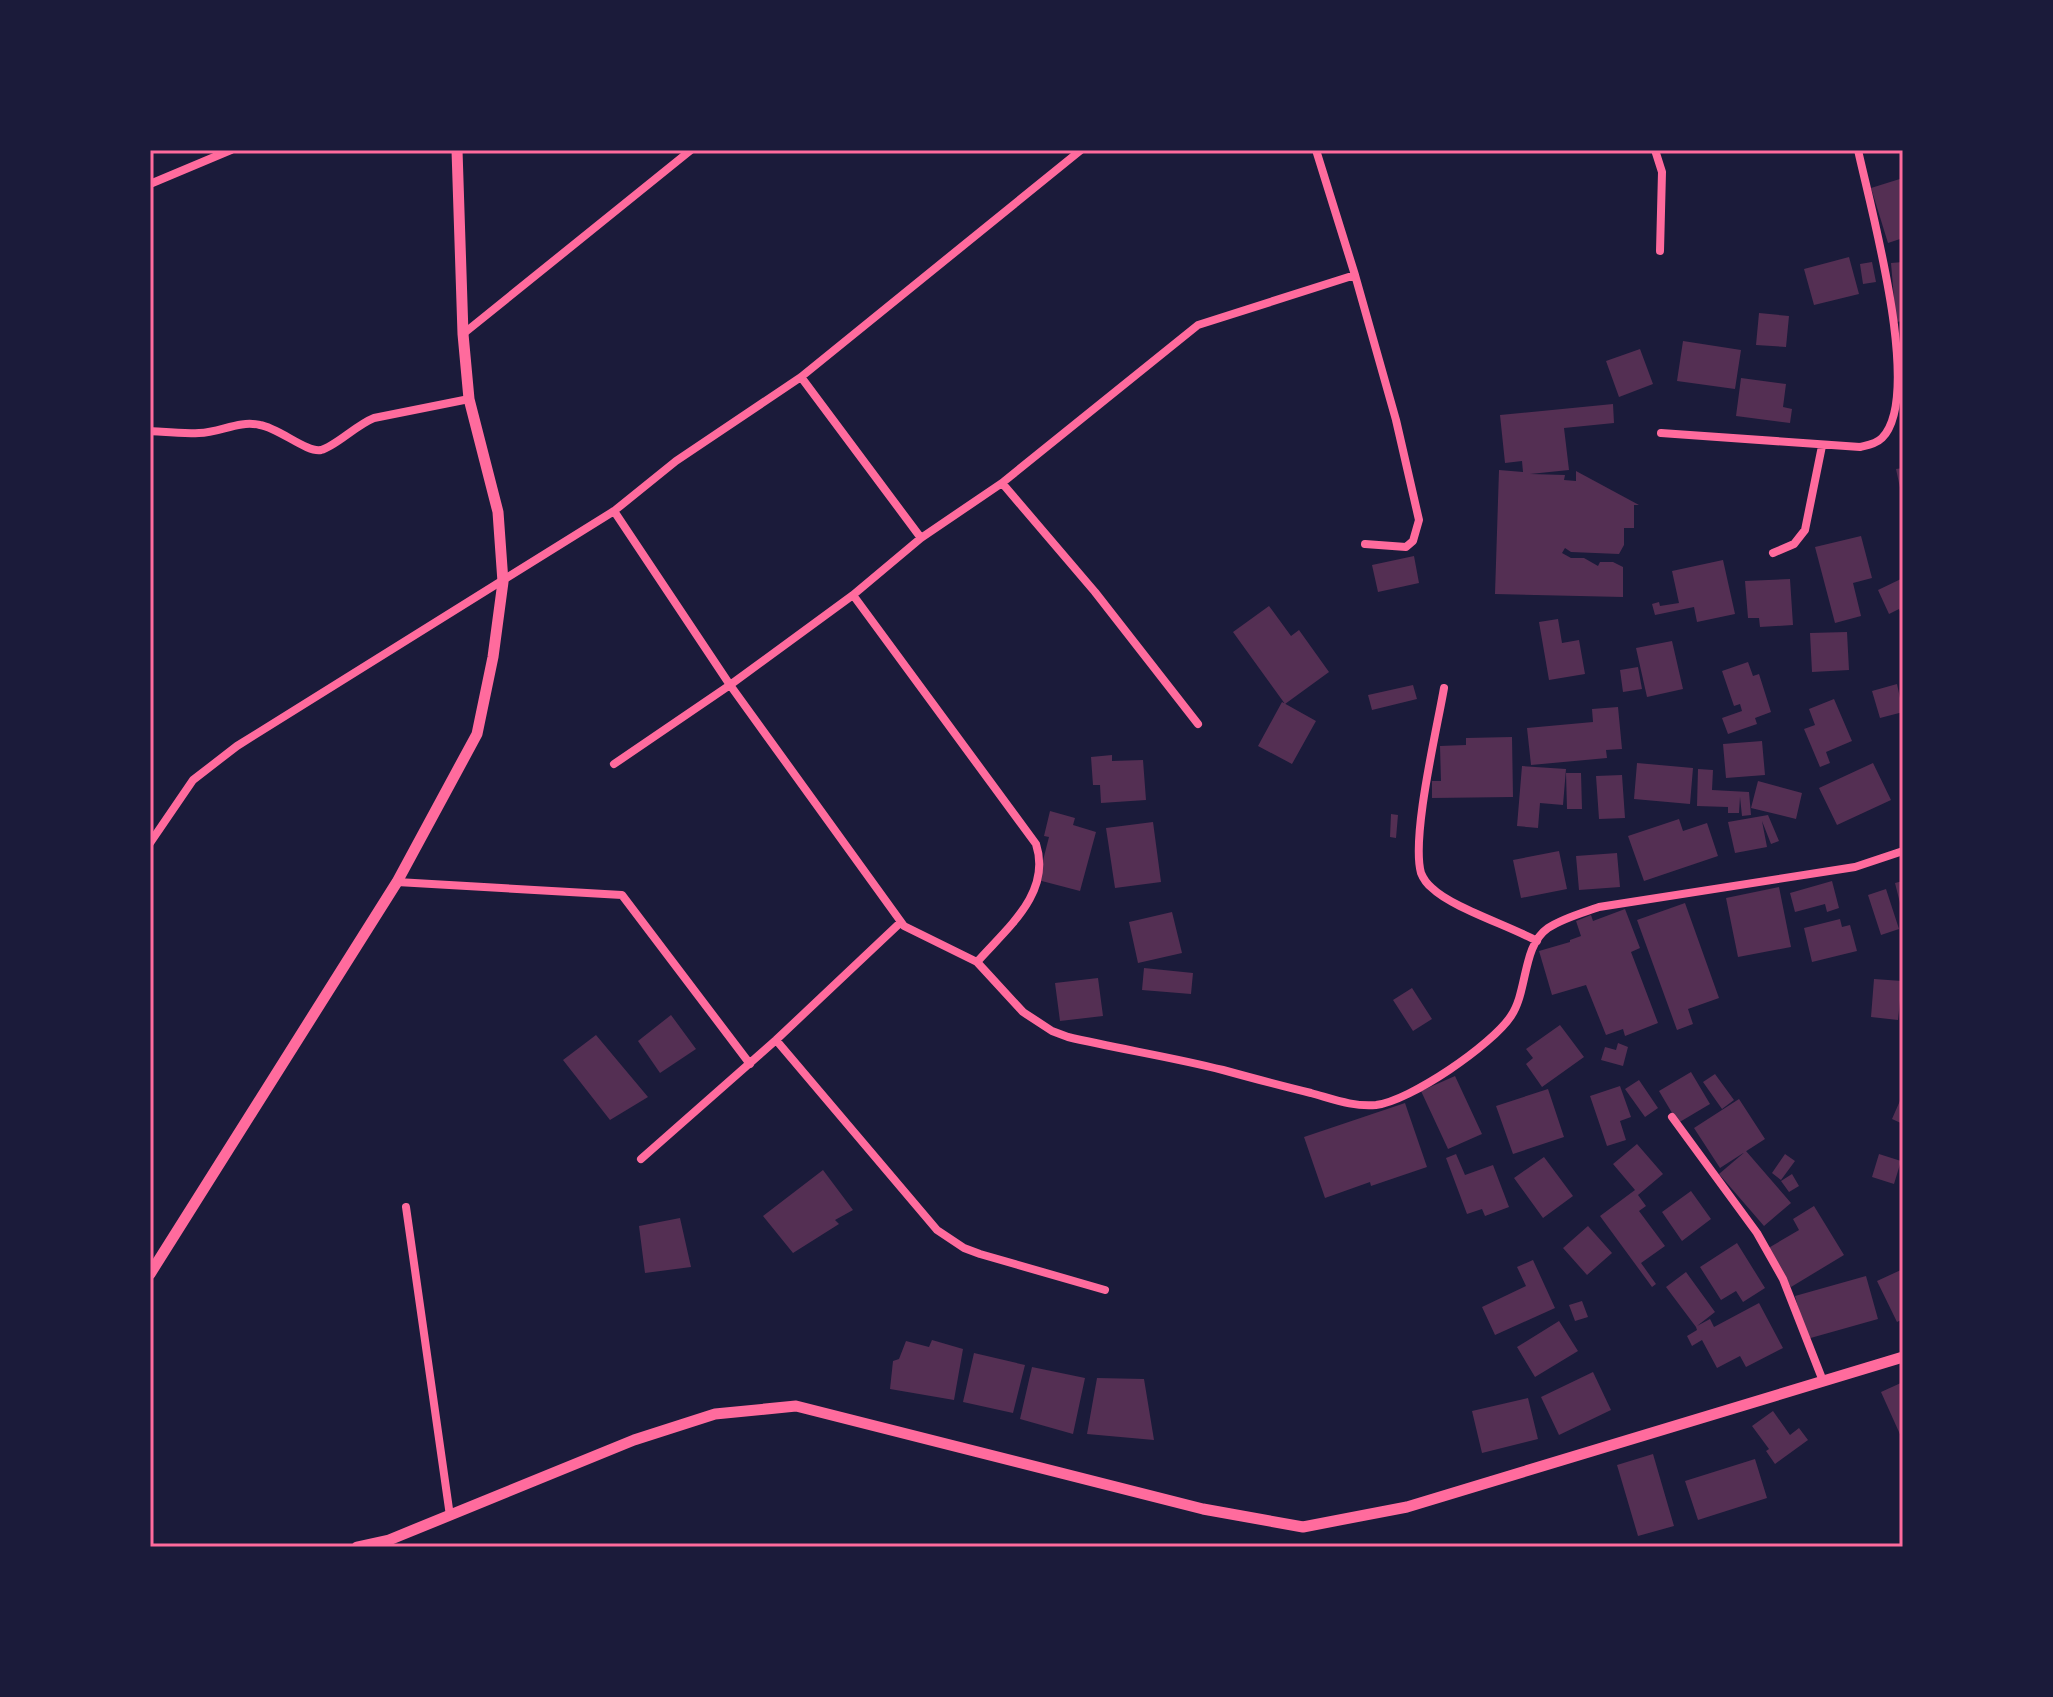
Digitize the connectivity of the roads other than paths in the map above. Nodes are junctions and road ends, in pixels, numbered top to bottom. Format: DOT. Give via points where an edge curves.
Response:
graph roads {
  1 [pos="231,150"];
  2 [pos="457,150"];
  3 [pos="691,150"];
  4 [pos="1081,150"];
  5 [pos="1316,150"];
  6 [pos="1655,150"];
  7 [pos="1858,150"];
  8 [pos="150,184"];
  9 [pos="1660,251"];
  10 [pos="1355,275"];
  11 [pos="463,334"];
  12 [pos="801,377"];
  13 [pos="469,399"];
  14 [pos="150,431"];
  15 [pos="1661,433"];
  16 [pos="1822,446"];
  17 [pos="1002,483"];
  18 [pos="614,511"];
  19 [pos="921,538"];
  20 [pos="1365,544"];
  21 [pos="1773,553"];
  22 [pos="503,582"];
  23 [pos="853,595"];
  24 [pos="730,685"];
  25 [pos="1444,688"];
  26 [pos="1198,724"];
  27 [pos="614,764"];
  28 [pos="150,843"];
  29 [pos="1903,851"];
  30 [pos="397,882"];
  31 [pos="901,922"];
  32 [pos="1537,941"];
  33 [pos="977,962"];
  34 [pos="776,1040"];
  35 [pos="750,1064"];
  36 [pos="1672,1117"];
  37 [pos="641,1159"];
  38 [pos="406,1207"];
  39 [pos="150,1274"];
  40 [pos="1105,1290"];
  41 [pos="1903,1357"];
  42 [pos="1823,1381"];
  43 [pos="450,1516"];
  44 [pos="357,1547"];
  1 -- 8 [label="street"];
  2 -- 11 [label="street"];
  3 -- 11 [label="street"];
  4 -- 12 [label="street"];
  5 -- 10 [label="street"];
  6 -- 9 [label="street" via="1662,172"];
  7 -- 16 [label="street" via="1886,277 1899,366 1898,397 1892,422 1875,444"];
  10 -- 17 [label="street" via="1198,325"];
  10 -- 20 [label="street" via="1419,520 1406,547"];
  11 -- 13 [label="street"];
  12 -- 18 [label="street" via="676,461"];
  12 -- 19 [label="street"];
  13 -- 14 [label="street" via="374,418 320,450 258,424 202,433"];
  13 -- 22 [label="street" via="498,512"];
  15 -- 16 [label="street"];
  16 -- 21 [label="street" via="1805,530 1794,544"];
  17 -- 19 [label="street"];
  17 -- 26 [label="street"];
  18 -- 22 [label="street"];
  18 -- 24 [label="street"];
  19 -- 23 [label="street"];
  22 -- 28 [label="street" via="237,746 193,780"];
  22 -- 30 [label="street" via="477,734"];
  23 -- 24 [label="street"];
  23 -- 33 [label="street" via="1036,844 1041,867 1036,890"];
  24 -- 27 [label="street"];
  24 -- 31 [label="street"];
  25 -- 32 [label="street" via="1421,827 1422,876 1445,898"];
  29 -- 32 [label="street" via="1855,867 1599,907 1546,929"];
  30 -- 35 [label="street" via="622,895"];
  30 -- 39 [label="street"];
  31 -- 33 [label="street"];
  31 -- 34 [label="street"];
  32 -- 33 [label="street" via="1520,998 1499,1031 1409,1096 1363,1105 1060,1034 1023,1012"];
  34 -- 35 [label="street"];
  34 -- 40 [label="street" via="937,1230 980,1254"];
  35 -- 37 [label="street"];
  36 -- 42 [label="street" via="1757,1233 1777,1268"];
  38 -- 43 [label="street"];
  41 -- 42 [label="street"];
  42 -- 43 [label="street" via="1407,1507 1303,1527 1203,1509 796,1406 702,1418 634,1440"];
  43 -- 44 [label="street"];
}
